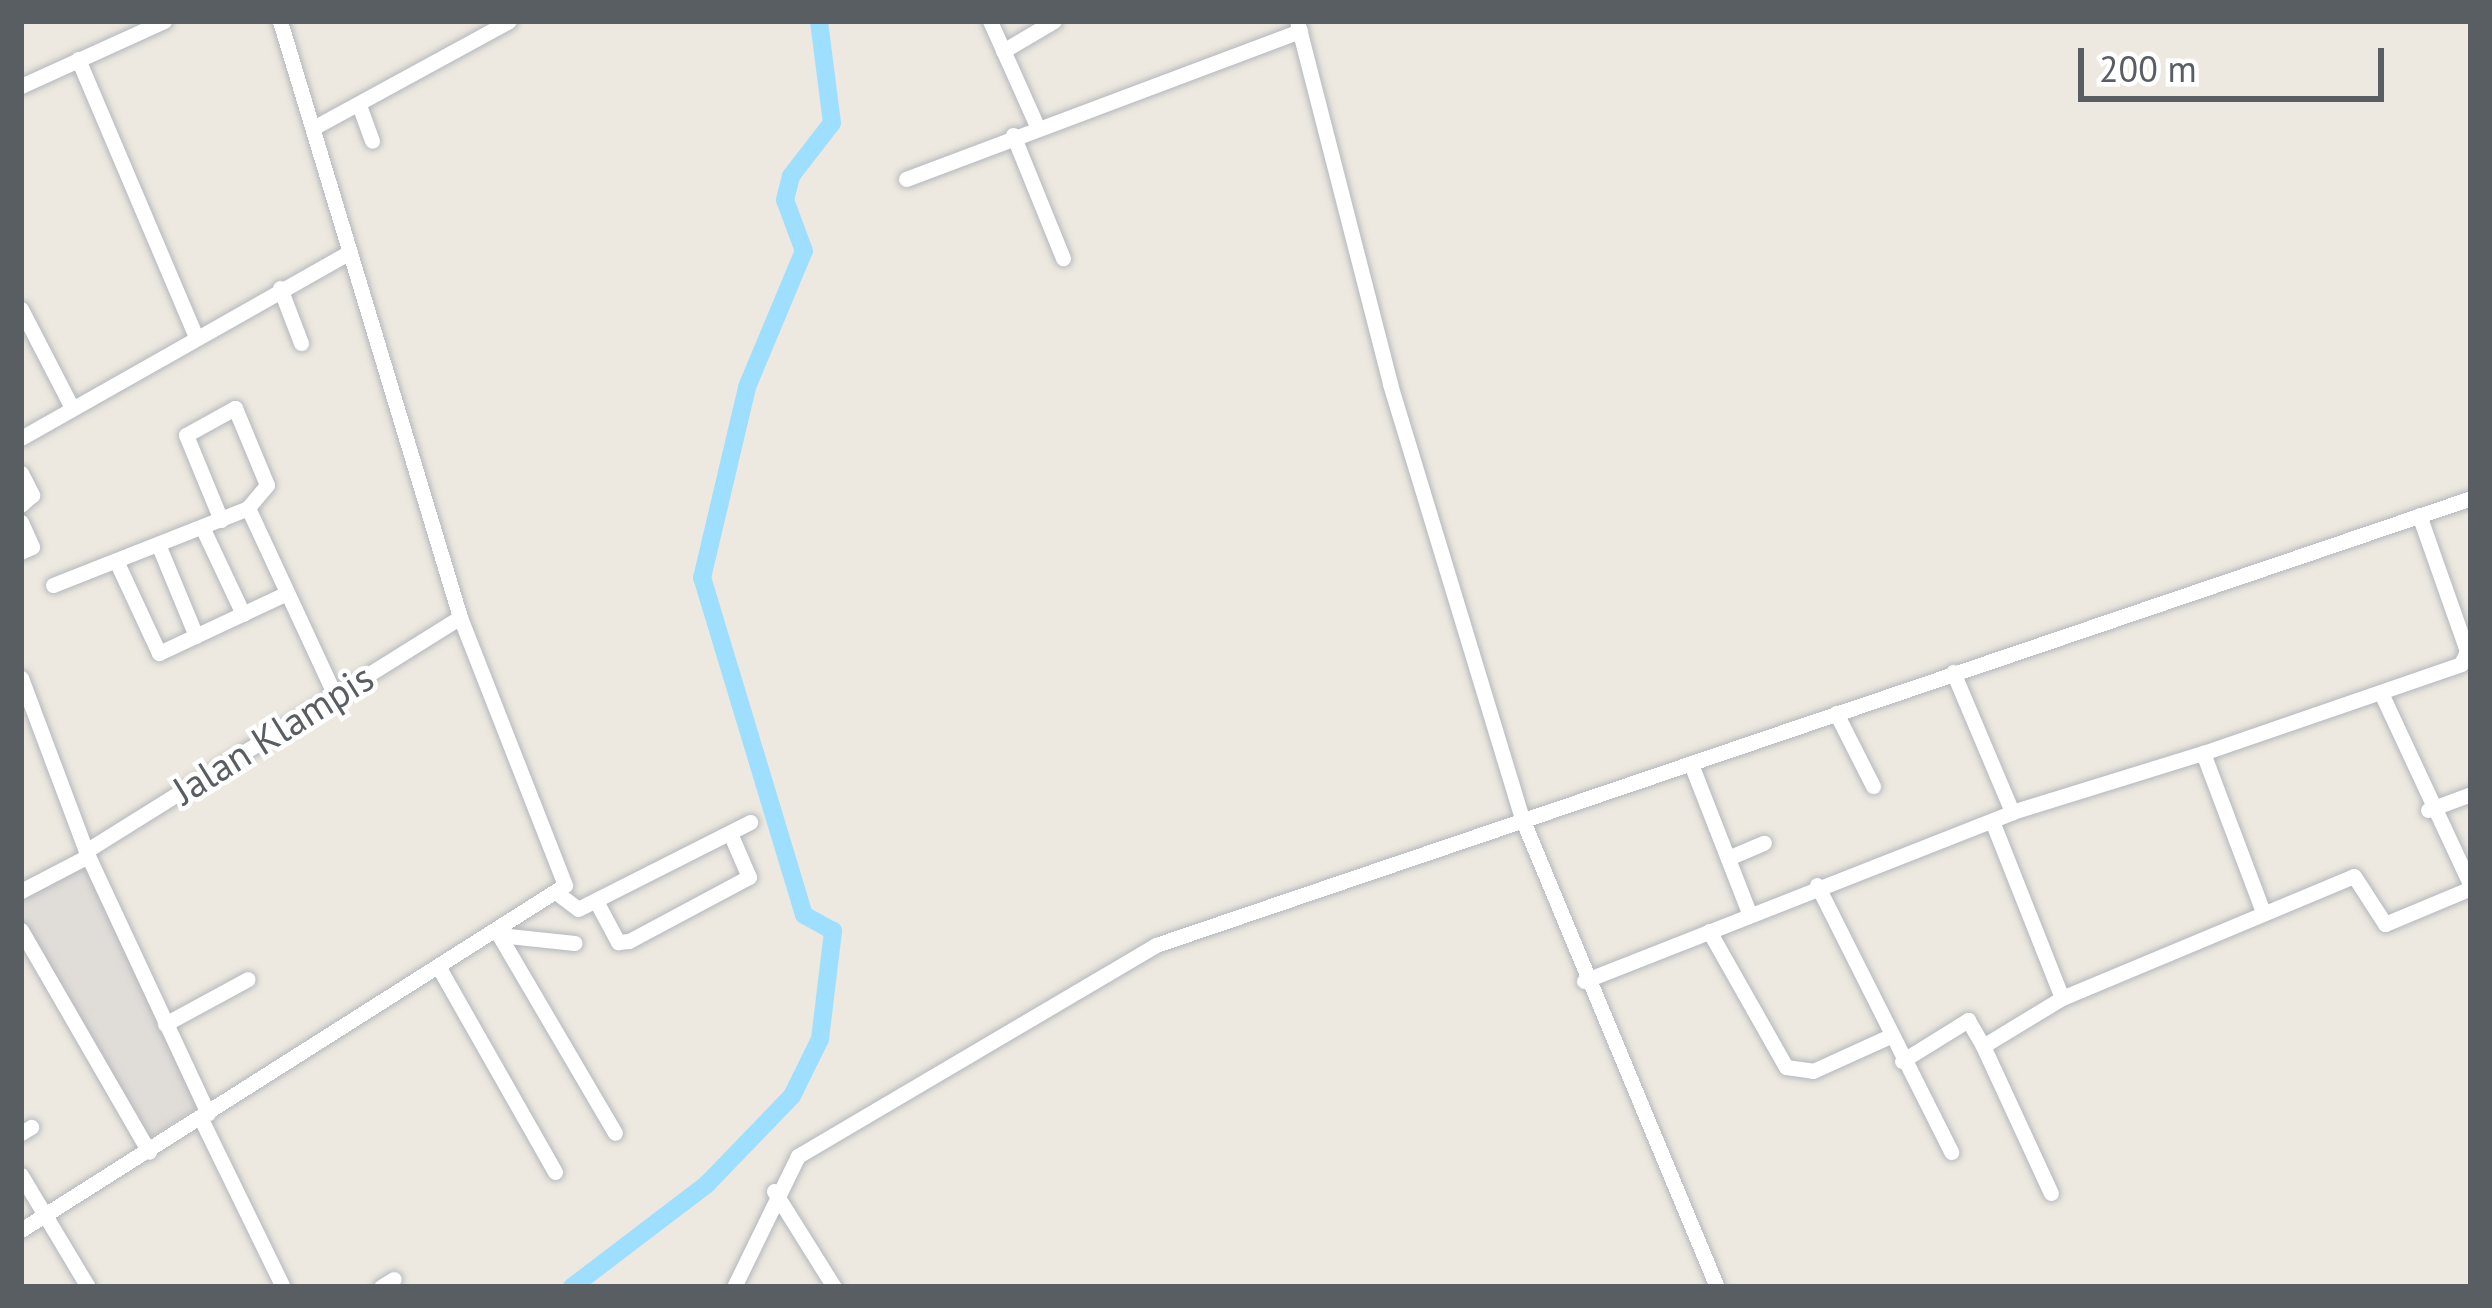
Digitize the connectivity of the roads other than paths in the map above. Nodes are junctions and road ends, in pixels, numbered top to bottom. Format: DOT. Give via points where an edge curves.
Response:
graph roads {
  1 [pos="280,21"];
  2 [pos="509,21"];
  3 [pos="990,21"];
  4 [pos="1054,21"];
  5 [pos="152,23"];
  6 [pos="1299,26"];
  7 [pos="1003,51"];
  8 [pos="78,59"];
  9 [pos="21,86"];
  10 [pos="359,104"];
  11 [pos="1036,126"];
  12 [pos="313,128"];
  13 [pos="1013,135"];
  14 [pos="372,141"];
  15 [pos="906,179"];
  16 [pos="350,252"];
  17 [pos="1063,258"];
  18 [pos="280,288"];
  19 [pos="21,310"];
  20 [pos="195,334"];
  21 [pos="301,343"];
  22 [pos="72,408"];
  23 [pos="21,439"];
  24 [pos="21,473"];
  25 [pos="2471,498"];
  26 [pos="21,505"];
  27 [pos="248,508"];
  28 [pos="2419,514"];
  29 [pos="221,520"];
  30 [pos="21,522"];
  31 [pos="203,529"];
  32 [pos="160,549"];
  33 [pos="21,552"];
  34 [pos="118,566"];
  35 [pos="52,585"];
  36 [pos="285,594"];
  37 [pos="243,614"];
  38 [pos="460,617"];
  39 [pos="196,636"];
  40 [pos="1953,672"];
  41 [pos="21,678"];
  42 [pos="2381,693"];
  43 [pos="335,695"];
  44 [pos="1835,713"];
  45 [pos="2203,753"];
  46 [pos="1691,764"];
  47 [pos="1873,786"];
  48 [pos="2471,794"];
  49 [pos="2428,810"];
  50 [pos="2012,812"];
  51 [pos="1992,820"];
  52 [pos="1523,821"];
  53 [pos="750,822"];
  54 [pos="730,833"];
  55 [pos="1765,843"];
  56 [pos="87,854"];
  57 [pos="1728,858"];
  58 [pos="1817,885"];
  59 [pos="2471,887"];
  60 [pos="21,890"];
  61 [pos="557,893"];
  62 [pos="596,901"];
  63 [pos="2264,912"];
  64 [pos="1749,913"];
  65 [pos="21,930"];
  66 [pos="1709,931"];
  67 [pos="497,932"];
  68 [pos="575,944"];
  69 [pos="438,965"];
  70 [pos="248,979"];
  71 [pos="1584,981"];
  72 [pos="2062,998"];
  73 [pos="165,1024"];
  74 [pos="1890,1036"];
  75 [pos="1983,1046"];
  76 [pos="1902,1061"];
  77 [pos="205,1117"];
  78 [pos="615,1133"];
  79 [pos="149,1152"];
  80 [pos="1951,1153"];
  81 [pos="555,1172"];
  82 [pos="21,1174"];
  83 [pos="774,1191"];
  84 [pos="2050,1193"];
  85 [pos="45,1217"];
  86 [pos="21,1230"];
  87 [pos="88,1287"];
  88 [pos="283,1287"];
  89 [pos="734,1287"];
  90 [pos="834,1287"];
  91 [pos="1718,1287"];
  1 -- 12 [label="street"];
  2 -- 10 [label="street"];
  3 -- 7 [label="street"];
  4 -- 7 [label="street"];
  5 -- 8 [label="street"];
  6 -- 11 [label="street"];
  6 -- 52 [label="street" via="1390,384"];
  7 -- 11 [label="street"];
  8 -- 9 [label="street"];
  8 -- 20 [label="street"];
  10 -- 12 [label="street"];
  10 -- 14 [label="street"];
  11 -- 13 [label="street"];
  12 -- 16 [label="street"];
  13 -- 15 [label="street"];
  13 -- 17 [label="street"];
  16 -- 18 [label="street"];
  16 -- 38 [label="street"];
  18 -- 20 [label="street"];
  18 -- 21 [label="street"];
  19 -- 22 [label="street"];
  20 -- 22 [label="street"];
  22 -- 23 [label="street"];
  24 -- 26 [label="street" via="32,495"];
  25 -- 28 [label="street"];
  27 -- 29 [label="street"];
  27 -- 29 [label="street" via="267,485 232,408 186,435"];
  27 -- 36 [label="street"];
  28 -- 40 [label="street"];
  28 -- 42 [label="street" via="2466,658"];
  29 -- 31 [label="street"];
  30 -- 33 [label="street" via="32,547"];
  31 -- 32 [label="street"];
  31 -- 37 [label="street"];
  32 -- 34 [label="street"];
  32 -- 39 [label="street"];
  34 -- 35 [label="street"];
  34 -- 39 [label="street" via="160,653"];
  36 -- 37 [label="street"];
  36 -- 43 [label="street"];
  37 -- 39 [label="street"];
  38 -- 43 [label="street, Jalan Klampis"];
  38 -- 61 [label="street" via="565,880"];
  40 -- 44 [label="street"];
  40 -- 50 [label="street"];
  41 -- 56 [label="street"];
  42 -- 45 [label="street"];
  42 -- 49 [label="street"];
  43 -- 56 [label="street, Jalan Klampis"];
  44 -- 46 [label="street"];
  44 -- 47 [label="street"];
  45 -- 50 [label="street"];
  45 -- 63 [label="street"];
  46 -- 52 [label="street"];
  46 -- 57 [label="street"];
  48 -- 49 [label="street"];
  49 -- 59 [label="street"];
  50 -- 51 [label="street"];
  51 -- 58 [label="street"];
  51 -- 72 [label="street"];
  52 -- 71 [label="street"];
  52 -- 83 [label="street" via="1114,965 798,1156"];
  53 -- 54 [label="street"];
  54 -- 62 [label="street"];
  54 -- 62 [label="street" via="751,875 629,940 618,942"];
  55 -- 57 [label="street"];
  56 -- 60 [label="street, Jalan Klampis"];
  56 -- 73 [label="street"];
  57 -- 64 [label="street"];
  58 -- 64 [label="street"];
  58 -- 74 [label="street"];
  59 -- 63 [label="street" via="2385,924 2358,876"];
  61 -- 62 [label="street" via="571,910"];
  61 -- 67 [label="street"];
  63 -- 72 [label="street"];
  64 -- 66 [label="street"];
  65 -- 79 [label="street"];
  66 -- 71 [label="street"];
  66 -- 74 [label="street" via="1786,1066 1813,1071"];
  67 -- 68 [label="street"];
  67 -- 69 [label="street"];
  67 -- 78 [label="street"];
  69 -- 77 [label="street"];
  69 -- 81 [label="street"];
  70 -- 73 [label="street"];
  71 -- 91 [label="street"];
  72 -- 75 [label="street"];
  73 -- 77 [label="street"];
  74 -- 76 [label="street"];
  75 -- 76 [label="street" via="1968,1019"];
  75 -- 84 [label="street"];
  76 -- 80 [label="street"];
  77 -- 79 [label="street"];
  77 -- 88 [label="street"];
  79 -- 85 [label="street"];
  82 -- 85 [label="street"];
  83 -- 89 [label="street"];
  83 -- 90 [label="street"];
  85 -- 86 [label="street"];
  85 -- 87 [label="street"];
}
